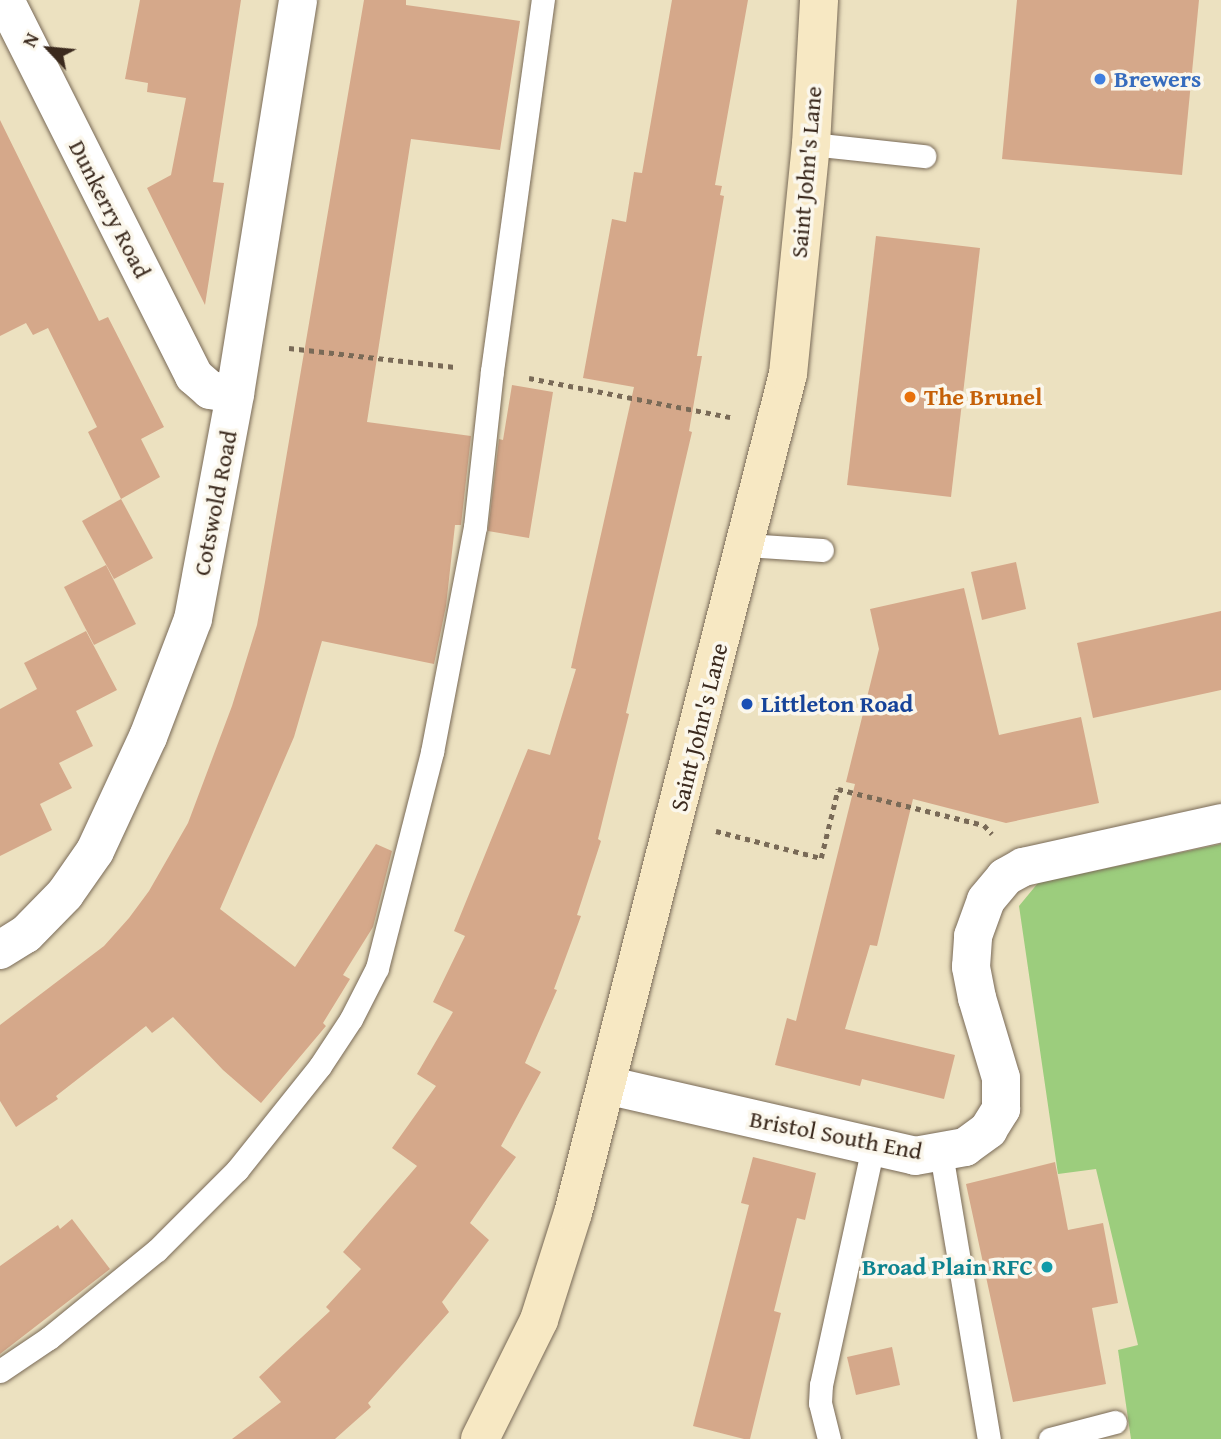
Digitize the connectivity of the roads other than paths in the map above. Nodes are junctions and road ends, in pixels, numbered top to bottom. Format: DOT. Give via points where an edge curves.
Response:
graph roads {
  1 [pos="5,0"];
  2 [pos="298,0"];
  3 [pos="543,0"];
  4 [pos="819,0"];
  5 [pos="811,144"];
  6 [pos="924,156"];
  7 [pos="235,394"];
  8 [pos="746,545"];
  9 [pos="822,550"];
  10 [pos="1221,823"];
  11 [pos="0,950"];
  12 [pos="606,1085"];
  13 [pos="873,1146"];
  14 [pos="941,1153"];
  15 [pos="0,1371"];
  16 [pos="1115,1422"];
  17 [pos="477,1437"];
  18 [pos="829,1439"];
  19 [pos="989,1439"];
  20 [pos="1050,1439"];
  1 -- 7 [label="street, Dunkerry Road" via="194,376 210,390"];
  2 -- 7 [label="street, Cotswold Road"];
  3 -- 15 [label="lane" via="470,553 432,752 377,968 320,1066 237,1170 157,1250 49,1338"];
  4 -- 5 [label="main road, Saint John's Lane"];
  5 -- 6 [label="lane"];
  5 -- 8 [label="main road, Saint John's Lane" via="788,374"];
  7 -- 11 [label="street, Cotswold Road" via="193,619 148,737 95,851 65,894 34,926"];
  8 -- 9 [label="lane"];
  8 -- 12 [label="main road, Saint John's Lane"];
  10 -- 14 [label="street, Bristol South End" via="1023,867 1005,877 986,900 973,936 971,967 1000,1078 1001,1109 988,1130 973,1142"];
  12 -- 13 [label="street, Bristol South End"];
  12 -- 17 [label="main road, Saint John's Lane" via="540,1320"];
  13 -- 14 [label="street, Bristol South End" via="915,1156"];
  13 -- 18 [label="lane" via="821,1385 820,1403"];
  14 -- 19 [label="lane"];
  16 -- 20 [label="lane"];
}
